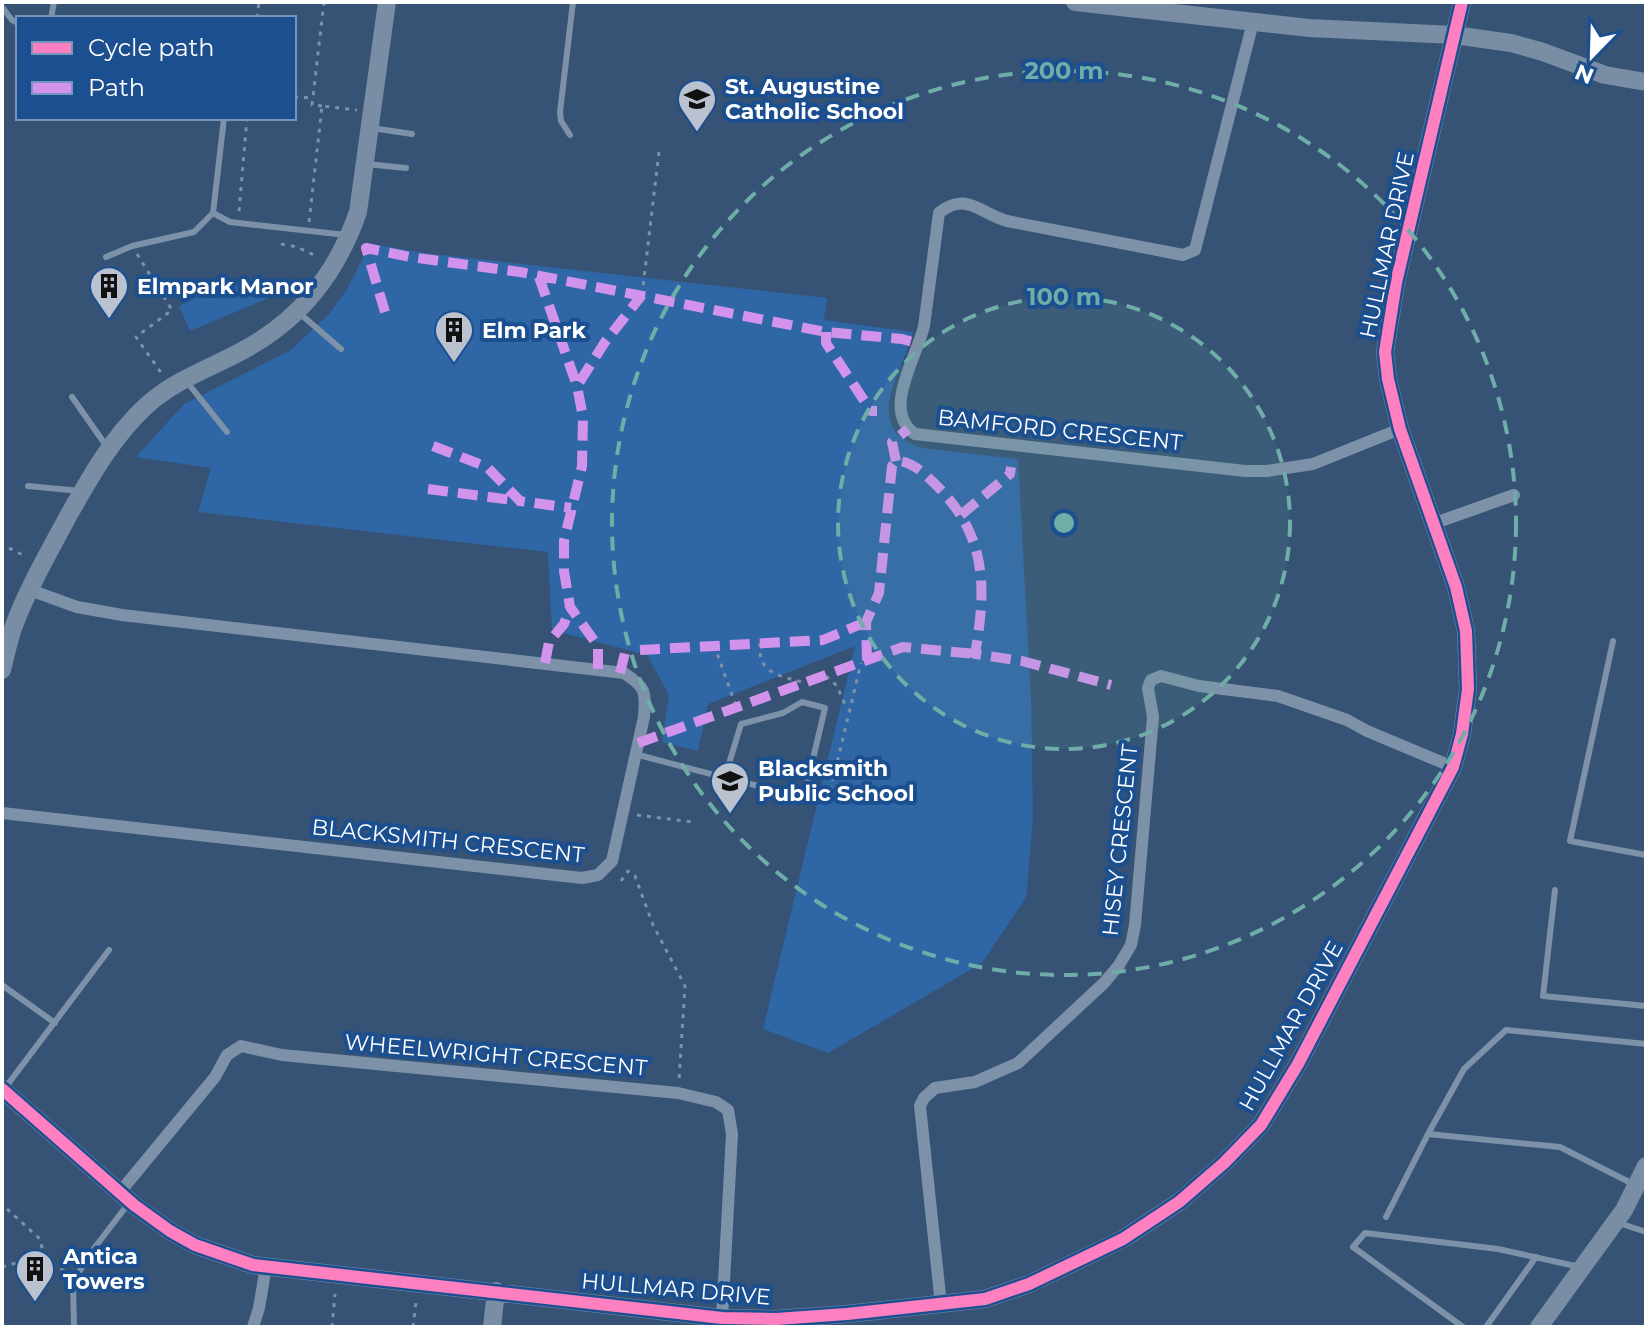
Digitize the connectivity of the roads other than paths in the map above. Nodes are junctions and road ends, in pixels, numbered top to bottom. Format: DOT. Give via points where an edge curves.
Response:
graph roads {
  1 [pos="387,2"];
  2 [pos="573,2"];
  3 [pos="1075,2"];
  4 [pos="1462,2"];
  5 [pos="2,7"];
  6 [pos="16,22"];
  7 [pos="1253,22"];
  8 [pos="1454,35"];
  9 [pos="1646,82"];
  10 [pos="224,120"];
  11 [pos="371,120"];
  12 [pos="412,134"];
  13 [pos="570,135"];
  14 [pos="365,163"];
  15 [pos="406,168"];
  16 [pos="213,213"];
  17 [pos="350,236"];
  18 [pos="106,257"];
  19 [pos="298,312"];
  20 [pos="341,349"];
  21 [pos="178,383"];
  22 [pos="72,397"];
  23 [pos="1400,429"];
  24 [pos="227,432"];
  25 [pos="109,450"];
  26 [pos="28,486"];
  27 [pos="83,491"];
  28 [pos="1514,495"];
  29 [pos="1435,523"];
  30 [pos="30,590"];
  31 [pos="1613,641"];
  32 [pos="2,670"];
  33 [pos="635,754"];
  34 [pos="1453,767"];
  35 [pos="725,777"];
  36 [pos="2,813"];
  37 [pos="1646,855"];
  38 [pos="1555,890"];
  39 [pos="109,950"];
  40 [pos="2,985"];
  41 [pos="1646,1006"];
  42 [pos="55,1023"];
  43 [pos="1646,1044"];
  44 [pos="3,1090"];
  45 [pos="1428,1134"];
  46 [pos="1646,1166"];
  47 [pos="1636,1186"];
  48 [pos="125,1197"];
  49 [pos="1386,1217"];
  50 [pos="1616,1222"];
  51 [pos="1646,1232"];
  52 [pos="1536,1257"];
  53 [pos="266,1267"];
  54 [pos="1583,1267"];
  55 [pos="496,1291"];
  56 [pos="941,1305"];
  57 [pos="722,1318"];
  58 [pos="74,1327"];
  59 [pos="253,1327"];
  60 [pos="492,1327"];
  61 [pos="1463,1327"];
  62 [pos="1486,1327"];
  63 [pos="1539,1327"];
  1 -- 11 [label="street"];
  2 -- 13 [label="lane" via="560,112"];
  3 -- 7 [label="street"];
  4 -- 8 [label="street, HULLMAR DRIVE"];
  5 -- 6 [label="lane"];
  7 -- 8 [label="street"];
  7 -- 23 [label="street, BAMFORD CRESCENT" via="1195,250 1183,255 1007,221 964,202 939,213 924,326 900,397 902,421 915,434 1245,471 1313,464"];
  8 -- 9 [label="street" via="1511,43 1605,75"];
  8 -- 23 [label="street, HULLMAR DRIVE" via="1387,331 1388,379"];
  10 -- 16 [label="lane"];
  11 -- 12 [label="lane"];
  11 -- 14 [label="street"];
  14 -- 15 [label="lane"];
  14 -- 17 [label="street"];
  16 -- 17 [label="lane" via="230,222"];
  16 -- 18 [label="lane" via="194,232"];
  17 -- 19 [label="street" via="331,272"];
  19 -- 20 [label="lane"];
  19 -- 21 [label="street" via="251,346"];
  21 -- 24 [label="lane"];
  21 -- 25 [label="street" via="144,407"];
  22 -- 25 [label="lane"];
  23 -- 29 [label="street, HULLMAR DRIVE"];
  25 -- 27 [label="street"];
  26 -- 27 [label="lane"];
  27 -- 30 [label="street"];
  28 -- 29 [label="street"];
  29 -- 34 [label="street, HULLMAR DRIVE" via="1456,587 1468,654 1468,689"];
  30 -- 32 [label="street"];
  30 -- 33 [label="street, BLACKSMITH CRESCENT" via="77,607 122,615 624,673 646,696"];
  31 -- 37 [label="lane" via="1570,841"];
  33 -- 35 [label="lane"];
  33 -- 36 [label="street, BLACKSMITH CRESCENT" via="609,866 582,878"];
  34 -- 56 [label="street, HULLMAR DRIVE" via="1261,1125 1179,1202 1123,1239 1029,1284 985,1299"];
  34 -- 56 [label="street, HISEY CRESCENT" via="1278,696 1161,676 1151,680 1153,717 1131,945 1104,983 1018,1063 975,1082 935,1088 920,1106"];
  35 -- 35 [label="lane" via="804,797 825,708 802,702 741,724"];
  38 -- 41 [label="lane" via="1543,996"];
  39 -- 42 [label="lane"];
  40 -- 42 [label="lane"];
  42 -- 44 [label="lane"];
  43 -- 45 [label="lane" via="1506,1030 1464,1069"];
  44 -- 48 [label="street, HULLMAR DRIVE"];
  45 -- 47 [label="lane" via="1560,1147"];
  45 -- 49 [label="lane"];
  46 -- 47 [label="street"];
  47 -- 50 [label="street"];
  48 -- 53 [label="street, HULLMAR DRIVE" via="195,1245"];
  48 -- 57 [label="street, WHEELWRIGHT CRESCENT" via="227,1055 241,1046 282,1055 678,1093 728,1110 732,1134"];
  48 -- 58 [label="lane" via="73,1284"];
  50 -- 51 [label="lane"];
  50 -- 54 [label="street"];
  52 -- 54 [label="lane"];
  52 -- 61 [label="lane" via="1365,1233 1353,1247"];
  52 -- 62 [label="lane"];
  53 -- 55 [label="street, HULLMAR DRIVE"];
  53 -- 59 [label="street"];
  54 -- 63 [label="street"];
  55 -- 57 [label="street, HULLMAR DRIVE"];
  55 -- 60 [label="street"];
  56 -- 57 [label="street, HULLMAR DRIVE" via="776,1319"];
}
